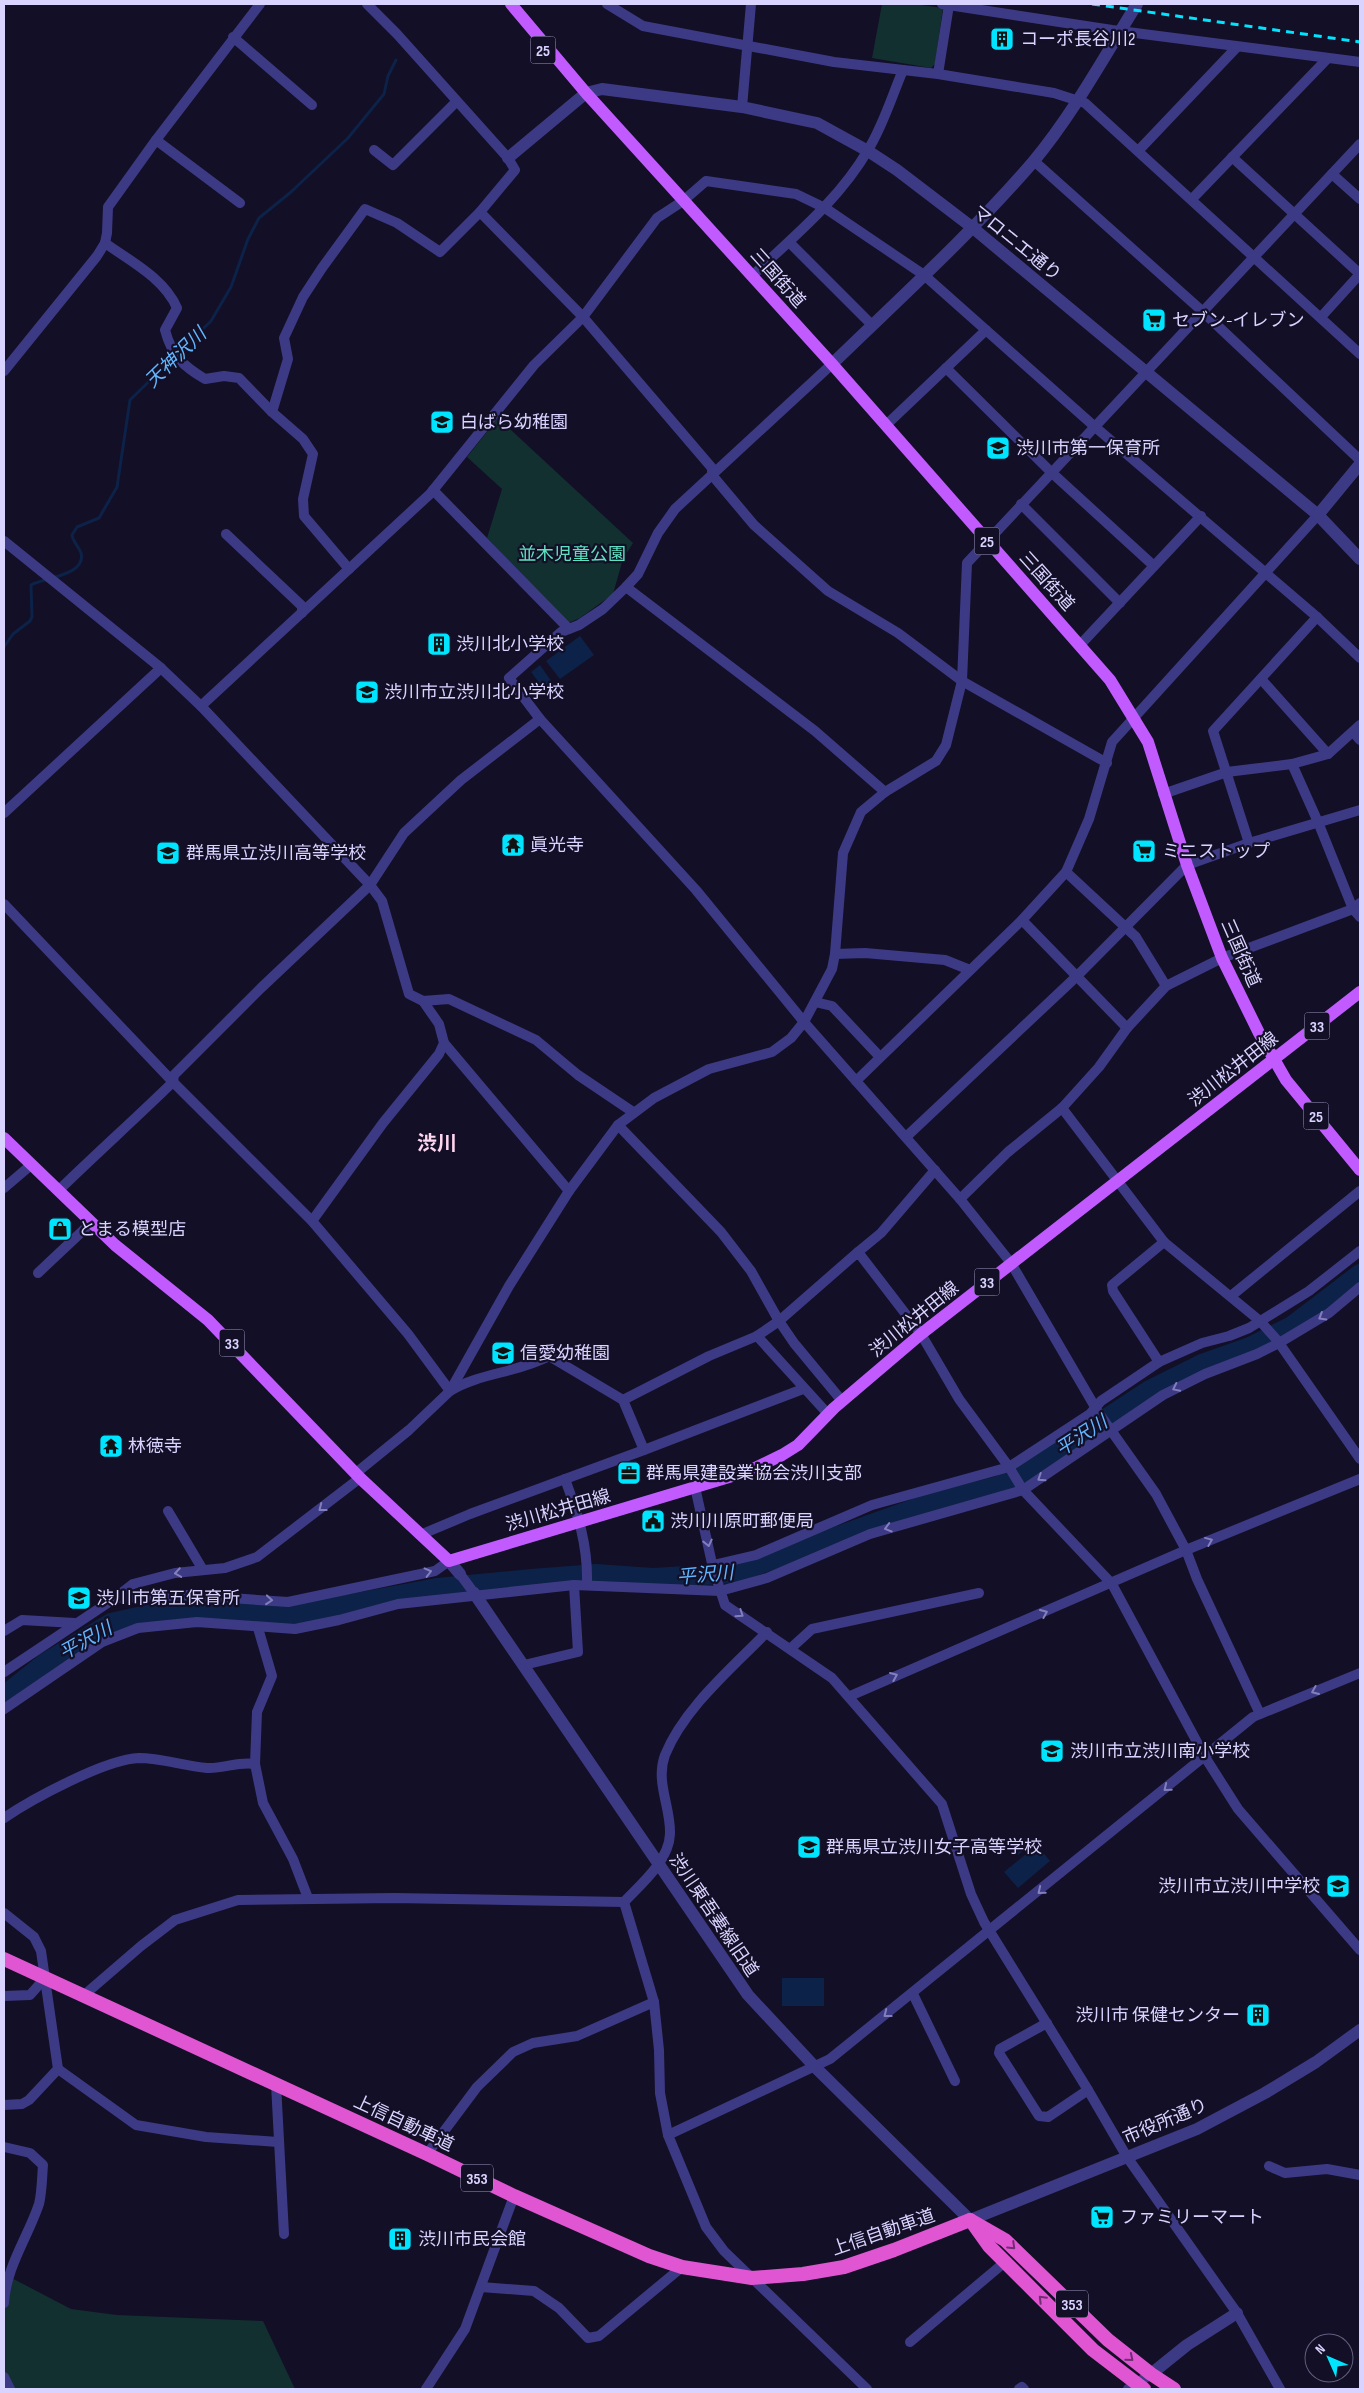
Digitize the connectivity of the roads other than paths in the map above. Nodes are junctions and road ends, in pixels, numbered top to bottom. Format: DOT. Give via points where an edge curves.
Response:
graph roads {
  1 [pos="260,4"];
  2 [pos="367,4"];
  3 [pos="502,4"];
  4 [pos="511,4"];
  5 [pos="607,4"];
  6 [pos="751,4"];
  7 [pos="946,4"];
  8 [pos="1137,4"];
  9 [pos="1120,31"];
  10 [pos="233,38"];
  11 [pos="747,46"];
  12 [pos="1237,47"];
  13 [pos="1327,59"];
  14 [pos="1360,62"];
  15 [pos="903,70"];
  16 [pos="938,74"];
  17 [pos="586,93"];
  18 [pos="1077,101"];
  19 [pos="456,102"];
  20 [pos="312,105"];
  21 [pos="742,107"];
  22 [pos="156,140"];
  23 [pos="1360,144"];
  24 [pos="374,150"];
  25 [pos="1138,150"];
  26 [pos="868,151"];
  27 [pos="1232,157"];
  28 [pos="508,158"];
  29 [pos="1034,161"];
  30 [pos="1332,174"];
  31 [pos="1192,199"];
  32 [pos="1360,199"];
  33 [pos="683,201"];
  34 [pos="240,203"];
  35 [pos="825,208"];
  36 [pos="480,212"];
  37 [pos="1294,214"];
  38 [pos="973,228"];
  39 [pos="789,242"];
  40 [pos="105,243"];
  41 [pos="1254,256"];
  42 [pos="1360,274"];
  43 [pos="924,275"];
  44 [pos="752,276"];
  45 [pos="1202,311"];
  46 [pos="583,317"];
  47 [pos="1321,317"];
  48 [pos="872,325"];
  49 [pos="986,330"];
  50 [pos="1360,354"];
  51 [pos="832,364"];
  52 [pos="946,368"];
  53 [pos="4,371"];
  54 [pos="1145,371"];
  55 [pos="272,412"];
  56 [pos="886,425"];
  57 [pos="1094,426"];
  58 [pos="1360,460"];
  59 [pos="1360,464"];
  60 [pos="1052,472"];
  61 [pos="712,475"];
  62 [pos="433,490"];
  63 [pos="1021,504"];
  64 [pos="1318,515"];
  65 [pos="1201,516"];
  66 [pos="226,534"];
  67 [pos="4,541"];
  68 [pos="987,541"];
  69 [pos="1360,559"];
  70 [pos="1154,566"];
  71 [pos="350,570"];
  72 [pos="1266,572"];
  73 [pos="626,587"];
  74 [pos="1120,603"];
  75 [pos="302,613"];
  76 [pos="1317,617"];
  77 [pos="569,629"];
  78 [pos="1080,645"];
  79 [pos="1360,658"];
  80 [pos="161,668"];
  81 [pos="1261,679"];
  82 [pos="962,681"];
  83 [pos="201,706"];
  84 [pos="1134,718"];
  85 [pos="540,719"];
  86 [pos="1358,732"];
  87 [pos="1328,754"];
  88 [pos="1107,763"];
  89 [pos="1292,764"];
  90 [pos="1227,772"];
  91 [pos="885,792"];
  92 [pos="1163,794"];
  93 [pos="1360,810"];
  94 [pos="4,814"];
  95 [pos="1318,822"];
  96 [pos="1249,843"];
  97 [pos="1187,865"];
  98 [pos="1066,872"];
  99 [pos="370,884"];
  100 [pos="4,904"];
  101 [pos="1358,910"];
  102 [pos="1022,920"];
  103 [pos="1126,928"];
  104 [pos="836,954"];
  105 [pos="1222,958"];
  106 [pos="970,970"];
  107 [pos="1077,976"];
  108 [pos="1166,986"];
  109 [pos="1360,992"];
  110 [pos="423,1001"];
  111 [pos="815,1002"];
  112 [pos="804,1022"];
  113 [pos="1126,1028"];
  114 [pos="444,1043"];
  115 [pos="880,1057"];
  116 [pos="1274,1060"];
  117 [pos="856,1081"];
  118 [pos="173,1082"];
  119 [pos="1062,1108"];
  120 [pos="633,1112"];
  121 [pos="618,1125"];
  122 [pos="906,1137"];
  123 [pos="4,1138"];
  124 [pos="31,1165"];
  125 [pos="935,1170"];
  126 [pos="1360,1170"];
  127 [pos="1117,1181"];
  128 [pos="4,1188"];
  129 [pos="1360,1190"];
  130 [pos="569,1191"];
  131 [pos="58,1192"];
  132 [pos="960,1199"];
  133 [pos="312,1221"];
  134 [pos="91,1223"];
  135 [pos="1164,1242"];
  136 [pos="1360,1251"];
  137 [pos="858,1252"];
  138 [pos="1011,1263"];
  139 [pos="38,1273"];
  140 [pos="1360,1287"];
  141 [pos="1231,1296"];
  142 [pos="779,1321"];
  143 [pos="1262,1324"];
  144 [pos="922,1334"];
  145 [pos="757,1336"];
  146 [pos="1278,1341"];
  147 [pos="1159,1362"];
  148 [pos="803,1389"];
  149 [pos="450,1391"];
  150 [pos="623,1400"];
  151 [pos="842,1401"];
  152 [pos="1097,1409"];
  153 [pos="828,1414"];
  154 [pos="1110,1429"];
  155 [pos="644,1450"];
  156 [pos="1360,1459"];
  157 [pos="1010,1469"];
  158 [pos="358,1476"];
  159 [pos="565,1479"];
  160 [pos="1360,1479"];
  161 [pos="695,1487"];
  162 [pos="1022,1488"];
  163 [pos="168,1511"];
  164 [pos="581,1522"];
  165 [pos="420,1535"];
  166 [pos="1186,1550"];
  167 [pos="449,1561"];
  168 [pos="713,1566"];
  169 [pos="203,1570"];
  170 [pos="460,1574"];
  171 [pos="587,1582"];
  172 [pos="1112,1584"];
  173 [pos="574,1585"];
  174 [pos="719,1588"];
  175 [pos="979,1593"];
  176 [pos="476,1595"];
  177 [pos="115,1598"];
  178 [pos="75,1624"];
  179 [pos="258,1628"];
  180 [pos="4,1631"];
  181 [pos="767,1632"];
  182 [pos="790,1649"];
  183 [pos="524,1665"];
  184 [pos="4,1672"];
  185 [pos="1360,1673"];
  186 [pos="850,1696"];
  187 [pos="4,1709"];
  188 [pos="1260,1714"];
  189 [pos="1205,1757"];
  190 [pos="256,1764"];
  191 [pos="4,1818"];
  192 [pos="658,1864"];
  193 [pos="308,1898"];
  194 [pos="624,1902"];
  195 [pos="4,1913"];
  196 [pos="990,1932"];
  197 [pos="1360,1950"];
  198 [pos="4,1959"];
  199 [pos="45,1978"];
  200 [pos="913,1994"];
  201 [pos="4,1996"];
  202 [pos="83,1996"];
  203 [pos="654,2002"];
  204 [pos="1047,2023"];
  205 [pos="1360,2030"];
  206 [pos="815,2067"];
  207 [pos="58,2069"];
  208 [pos="955,2081"];
  209 [pos="276,2084"];
  210 [pos="1088,2090"];
  211 [pos="4,2105"];
  212 [pos="668,2135"];
  213 [pos="278,2142"];
  214 [pos="4,2147"];
  215 [pos="428,2154"];
  216 [pos="1127,2157"];
  217 [pos="1269,2166"];
  218 [pos="1360,2175"];
  219 [pos="514,2196"];
  220 [pos="970,2220"];
  221 [pos="284,2234"];
  222 [pos="1005,2262"];
  223 [pos="682,2267"];
  224 [pos="752,2278"];
  225 [pos="480,2286"];
  226 [pos="4,2303"];
  227 [pos="1236,2314"];
  228 [pos="910,2342"];
  229 [pos="1151,2374"];
  230 [pos="4,2377"];
  231 [pos="1136,2388"];
  232 [pos="10,2389"];
  233 [pos="426,2389"];
  234 [pos="867,2389"];
  235 [pos="1019,2389"];
  236 [pos="1024,2389"];
  237 [pos="1174,2389"];
  238 [pos="1280,2389"];
  1 -- 10 [label="street"];
  2 -- 19 [label="street"];
  3 -- 17 [label="main road, 三国街道 / 25"];
  4 -- 17 [label="main road, 三国街道 / 25"];
  5 -- 11 [label="street" via="644,26"];
  6 -- 11 [label="street"];
  7 -- 9 [label="street"];
  7 -- 16 [label="street"];
  8 -- 9 [label="street"];
  9 -- 12 [label="street"];
  9 -- 18 [label="street"];
  10 -- 20 [label="street"];
  10 -- 22 [label="street"];
  11 -- 15 [label="street" via="834,62"];
  11 -- 21 [label="street"];
  12 -- 13 [label="street"];
  12 -- 25 [label="street"];
  13 -- 14 [label="street"];
  13 -- 27 [label="street"];
  15 -- 16 [label="street"];
  15 -- 26 [label="street"];
  16 -- 18 [label="street" via="1054,93"];
  17 -- 21 [label="street, マロニエ通り" via="602,90"];
  17 -- 28 [label="street"];
  17 -- 33 [label="main road, 三国街道 / 25"];
  18 -- 25 [label="street" via="1085,103"];
  18 -- 29 [label="street"];
  19 -- 24 [label="street" via="393,165"];
  19 -- 28 [label="street"];
  21 -- 26 [label="street, マロニエ通り" via="817,123"];
  22 -- 34 [label="street"];
  22 -- 40 [label="street" via="108,207"];
  23 -- 30 [label="street"];
  25 -- 31 [label="street"];
  26 -- 35 [label="street"];
  26 -- 38 [label="street, マロニエ通り"];
  27 -- 31 [label="street"];
  27 -- 37 [label="street"];
  28 -- 36 [label="street" via="515,170"];
  29 -- 38 [label="street"];
  29 -- 45 [label="street"];
  30 -- 32 [label="street"];
  30 -- 37 [label="street"];
  31 -- 41 [label="street"];
  33 -- 35 [label="street" via="706,181 796,194"];
  33 -- 44 [label="main road, 三国街道 / 25"];
  33 -- 46 [label="street" via="657,218"];
  35 -- 39 [label="street"];
  35 -- 43 [label="street"];
  36 -- 46 [label="street"];
  36 -- 55 [label="street" via="440,252 397,223 365,209 308,290 284,338 288,359"];
  37 -- 41 [label="street"];
  37 -- 42 [label="street"];
  38 -- 43 [label="street"];
  38 -- 54 [label="street, マロニエ通り"];
  39 -- 44 [label="street"];
  39 -- 48 [label="street"];
  40 -- 53 [label="street" via="64,299"];
  40 -- 55 [label="street" via="158,281 171,295 177,308 165,330 172,349 184,366 205,380 224,376 239,378"];
  41 -- 45 [label="street"];
  41 -- 47 [label="street"];
  42 -- 47 [label="street"];
  43 -- 48 [label="street"];
  43 -- 49 [label="street"];
  44 -- 51 [label="main road, 三国街道 / 25"];
  45 -- 54 [label="street"];
  45 -- 58 [label="street"];
  46 -- 61 [label="street" via="712,468"];
  46 -- 62 [label="street" via="534,365"];
  47 -- 50 [label="street"];
  48 -- 51 [label="street"];
  49 -- 52 [label="street"];
  49 -- 57 [label="street"];
  51 -- 56 [label="main road, 三国街道 / 25"];
  51 -- 61 [label="street"];
  52 -- 56 [label="street"];
  52 -- 60 [label="street"];
  54 -- 57 [label="street"];
  54 -- 64 [label="street, マロニエ通り"];
  55 -- 71 [label="street" via="303,439 313,454 303,499 304,516"];
  56 -- 68 [label="main road, 三国街道 / 25"];
  57 -- 60 [label="street"];
  57 -- 65 [label="street"];
  59 -- 64 [label="street"];
  60 -- 63 [label="street"];
  60 -- 70 [label="street"];
  61 -- 73 [label="street" via="675,509 658,533 638,574"];
  61 -- 82 [label="street" via="754,525 828,591 898,633"];
  62 -- 71 [label="street"];
  62 -- 77 [label="street"];
  63 -- 68 [label="street"];
  63 -- 74 [label="street"];
  64 -- 69 [label="street, マロニエ通り"];
  64 -- 72 [label="street"];
  65 -- 70 [label="street"];
  65 -- 72 [label="street"];
  66 -- 75 [label="street" via="302,606"];
  67 -- 80 [label="street"];
  68 -- 78 [label="main road, 三国街道 / 25"];
  68 -- 82 [label="street" via="968,563"];
  70 -- 74 [label="street"];
  71 -- 75 [label="street"];
  72 -- 76 [label="street"];
  72 -- 84 [label="street"];
  73 -- 77 [label="street" via="603,609"];
  73 -- 91 [label="street" via="815,731"];
  74 -- 78 [label="street"];
  75 -- 83 [label="street"];
  76 -- 79 [label="street"];
  76 -- 81 [label="street"];
  77 -- 85 [label="street" via="561,632 509,678"];
  78 -- 84 [label="main road, 三国街道 / 25" via="1110,680"];
  80 -- 83 [label="street"];
  80 -- 94 [label="street"];
  81 -- 87 [label="street"];
  81 -- 90 [label="street" via="1213,731"];
  82 -- 88 [label="street"];
  82 -- 91 [label="street" via="946,745 936,761"];
  83 -- 99 [label="street"];
  84 -- 88 [label="street" via="1112,742"];
  84 -- 92 [label="main road, 三国街道 / 25" via="1148,742"];
  85 -- 99 [label="street" via="461,780 404,833"];
  85 -- 112 [label="street" via="696,890"];
  86 -- 87 [label="street"];
  87 -- 89 [label="street"];
  88 -- 98 [label="street" via="1089,819"];
  89 -- 90 [label="street"];
  89 -- 95 [label="street"];
  90 -- 92 [label="street"];
  90 -- 96 [label="street"];
  91 -- 104 [label="street" via="861,812 843,853"];
  92 -- 97 [label="main road, 三国街道 / 25"];
  93 -- 95 [label="street"];
  95 -- 96 [label="street"];
  95 -- 101 [label="street"];
  96 -- 97 [label="street"];
  97 -- 103 [label="street"];
  97 -- 105 [label="main road, 三国街道 / 25"];
  98 -- 102 [label="street"];
  98 -- 103 [label="street"];
  99 -- 110 [label="street" via="382,901 409,994"];
  99 -- 118 [label="street" via="174,1075"];
  100 -- 118 [label="street"];
  101 -- 105 [label="street"];
  102 -- 106 [label="street"];
  102 -- 107 [label="street"];
  103 -- 107 [label="street"];
  103 -- 108 [label="street" via="1136,937"];
  104 -- 106 [label="street" via="865,953 945,960"];
  104 -- 111 [label="street"];
  105 -- 108 [label="street"];
  105 -- 116 [label="main road, 三国街道 / 25"];
  106 -- 115 [label="street"];
  107 -- 113 [label="street"];
  107 -- 122 [label="street"];
  108 -- 113 [label="street"];
  109 -- 116 [label="main road, 渋川松井田線 / 33"];
  110 -- 114 [label="street" via="439,1024"];
  110 -- 120 [label="street" via="449,999 536,1040 578,1075"];
  111 -- 112 [label="street"];
  111 -- 115 [label="street" via="832,1006"];
  112 -- 117 [label="street"];
  112 -- 120 [label="street" via="791,1038 772,1052 709,1069"];
  113 -- 119 [label="street"];
  114 -- 130 [label="street"];
  114 -- 133 [label="street" via="440,1054 383,1123"];
  115 -- 117 [label="street"];
  116 -- 126 [label="main road, 三国街道 / 25" via="1286,1080"];
  116 -- 127 [label="main road, 渋川松井田線 / 33"];
  117 -- 122 [label="street"];
  118 -- 131 [label="street"];
  118 -- 133 [label="street"];
  119 -- 127 [label="street"];
  119 -- 132 [label="street" via="1008,1152"];
  120 -- 121 [label="street"];
  121 -- 130 [label="street"];
  121 -- 142 [label="street" via="721,1232 752,1271"];
  122 -- 125 [label="street"];
  123 -- 124 [label="main road, 33"];
  124 -- 128 [label="street"];
  124 -- 131 [label="main road, 33"];
  125 -- 132 [label="street"];
  125 -- 137 [label="street" via="881,1233"];
  127 -- 135 [label="street"];
  127 -- 138 [label="main road, 渋川松井田線 / 33"];
  129 -- 141 [label="street"];
  130 -- 149 [label="street" via="509,1286"];
  131 -- 134 [label="main road, 33"];
  132 -- 138 [label="street"];
  133 -- 149 [label="street" via="408,1334"];
  134 -- 139 [label="street"];
  134 -- 158 [label="main road, 33" via="220,1332"];
  135 -- 141 [label="street"];
  135 -- 147 [label="street" via="1112,1285"];
  136 -- 143 [label="street"];
  137 -- 142 [label="street"];
  137 -- 144 [label="street"];
  138 -- 144 [label="main road, 渋川松井田線 / 33"];
  138 -- 152 [label="street"];
  140 -- 146 [label="street, one-way" via="1329,1313"];
  141 -- 143 [label="street"];
  142 -- 145 [label="street"];
  142 -- 151 [label="street"];
  143 -- 146 [label="street"];
  143 -- 147 [label="street" via="1202,1343"];
  144 -- 151 [label="main road, 渋川松井田線 / 33"];
  144 -- 157 [label="street" via="959,1399"];
  145 -- 148 [label="street"];
  145 -- 150 [label="street" via="709,1356"];
  146 -- 154 [label="street, one-way" via="1257,1354 1163,1395"];
  146 -- 156 [label="street"];
  147 -- 152 [label="street" via="1101,1401"];
  148 -- 153 [label="street"];
  148 -- 155 [label="street"];
  149 -- 150 [label="street" via="466,1381 493,1377 549,1356"];
  149 -- 158 [label="street"];
  150 -- 155 [label="street"];
  151 -- 153 [label="main road, 渋川松井田線 / 33"];
  152 -- 154 [label="street"];
  152 -- 157 [label="street"];
  153 -- 161 [label="main road, 渋川松井田線 / 33" via="798,1445 782,1455 749,1471"];
  154 -- 162 [label="street, one-way"];
  154 -- 166 [label="street" via="1156,1494"];
  155 -- 159 [label="street"];
  157 -- 162 [label="street"];
  157 -- 168 [label="street" via="872,1505 756,1555"];
  158 -- 165 [label="main road, 33"];
  158 -- 169 [label="street, one-way" via="257,1558 224,1568"];
  159 -- 164 [label="street"];
  159 -- 165 [label="street"];
  166 -- 160 [label="street, one-way"];
  161 -- 164 [label="main road, 渋川松井田線 / 33"];
  161 -- 168 [label="street, one-way"];
  162 -- 172 [label="street"];
  162 -- 174 [label="street, one-way" via="870,1534 767,1578"];
  163 -- 169 [label="street"];
  164 -- 167 [label="main road, 渋川松井田線 / 33"];
  164 -- 171 [label="street"];
  165 -- 167 [label="main road, 33"];
  166 -- 172 [label="street"];
  166 -- 188 [label="street"];
  167 -- 170 [label="street"];
  177 -- 167 [label="street, one-way" via="186,1596 288,1602 435,1570"];
  168 -- 174 [label="street"];
  169 -- 177 [label="street, one-way" via="175,1572 132,1584"];
  170 -- 176 [label="street"];
  171 -- 173 [label="street"];
  171 -- 174 [label="street"];
  186 -- 172 [label="street, one-way"];
  172 -- 189 [label="street"];
  173 -- 176 [label="street"];
  173 -- 183 [label="street" via="578,1652"];
  174 -- 181 [label="street, one-way" via="725,1604"];
  175 -- 182 [label="street" via="812,1629"];
  176 -- 179 [label="street" via="398,1604 296,1629"];
  176 -- 183 [label="street, 渋川東吾妻線旧道"];
  177 -- 178 [label="street"];
  178 -- 180 [label="street" via="22,1620"];
  178 -- 184 [label="street"];
  179 -- 187 [label="street" via="197,1622 138,1628 102,1642"];
  179 -- 190 [label="street" via="272,1676 258,1712"];
  181 -- 182 [label="street"];
  181 -- 192 [label="street" via="687,1715 665,1755 661,1782 670,1835"];
  182 -- 186 [label="street" via="832,1678"];
  183 -- 192 [label="street, 渋川東吾妻線旧道"];
  185 -- 188 [label="street, one-way"];
  186 -- 196 [label="street" via="942,1804 971,1894"];
  188 -- 189 [label="street"];
  189 -- 196 [label="street, one-way"];
  189 -- 197 [label="street" via="1238,1809"];
  190 -- 191 [label="street" via="243,1762 219,1768 139,1758 119,1762 34,1798"];
  190 -- 193 [label="street" via="263,1803"];
  192 -- 194 [label="street"];
  192 -- 206 [label="street, 渋川東吾妻線旧道" via="748,1995"];
  193 -- 194 [label="street"];
  193 -- 202 [label="street" via="238,1900 175,1920"];
  194 -- 203 [label="street"];
  195 -- 199 [label="street" via="34,1936 41,1951"];
  196 -- 200 [label="street"];
  196 -- 204 [label="street"];
  198 -- 199 [label="highway, 上信自動車道 / 353"];
  199 -- 201 [label="street" via="30,1995"];
  199 -- 202 [label="highway, 上信自動車道 / 353"];
  199 -- 207 [label="street"];
  200 -- 206 [label="street, one-way" via="830,2059"];
  200 -- 208 [label="street"];
  202 -- 209 [label="highway, 上信自動車道 / 353"];
  203 -- 212 [label="street" via="660,2093"];
  203 -- 215 [label="street" via="577,2036 533,2043 513,2052 477,2087"];
  204 -- 210 [label="street"];
  204 -- 210 [label="street" via="1000,2049 999,2053 1039,2116 1048,2117"];
  205 -- 216 [label="street, 市役所通り" via="1266,2093 1198,2128"];
  206 -- 212 [label="street"];
  206 -- 220 [label="street, 渋川東吾妻線旧道"];
  207 -- 211 [label="street" via="29,2100 22,2104"];
  207 -- 213 [label="street" via="136,2125 206,2137"];
  209 -- 213 [label="street"];
  209 -- 215 [label="highway, 上信自動車道 / 353"];
  210 -- 216 [label="street"];
  212 -- 224 [label="street" via="706,2226 724,2251"];
  213 -- 221 [label="street"];
  214 -- 226 [label="street" via="30,2153 43,2165 39,2203 20,2244 5,2288"];
  215 -- 219 [label="highway, 上信自動車道 / 353"];
  216 -- 220 [label="street, 市役所通り"];
  216 -- 227 [label="street"];
  217 -- 218 [label="street" via="1285,2173 1327,2169"];
  219 -- 223 [label="highway, 上信自動車道 / 353" via="649,2256"];
  219 -- 225 [label="street"];
  220 -- 222 [label="highway, 353"];
  220 -- 224 [label="highway, 上信自動車道 / 353" via="844,2267"];
  220 -- 229 [label="highway, 353, one-way" via="1005,2240 1108,2340"];
  222 -- 228 [label="street"];
  231 -- 222 [label="highway, 353, one-way"];
  223 -- 224 [label="highway, 上信自動車道 / 353"];
  223 -- 225 [label="street" via="599,2336 588,2338 559,2308 534,2291"];
  224 -- 234 [label="street"];
  225 -- 233 [label="street" via="465,2329"];
  227 -- 229 [label="street" via="1187,2345"];
  227 -- 238 [label="street"];
  229 -- 231 [label="street"];
  229 -- 237 [label="highway, 353"];
  230 -- 232 [label="street"];
  235 -- 236 [label="street"];
}
